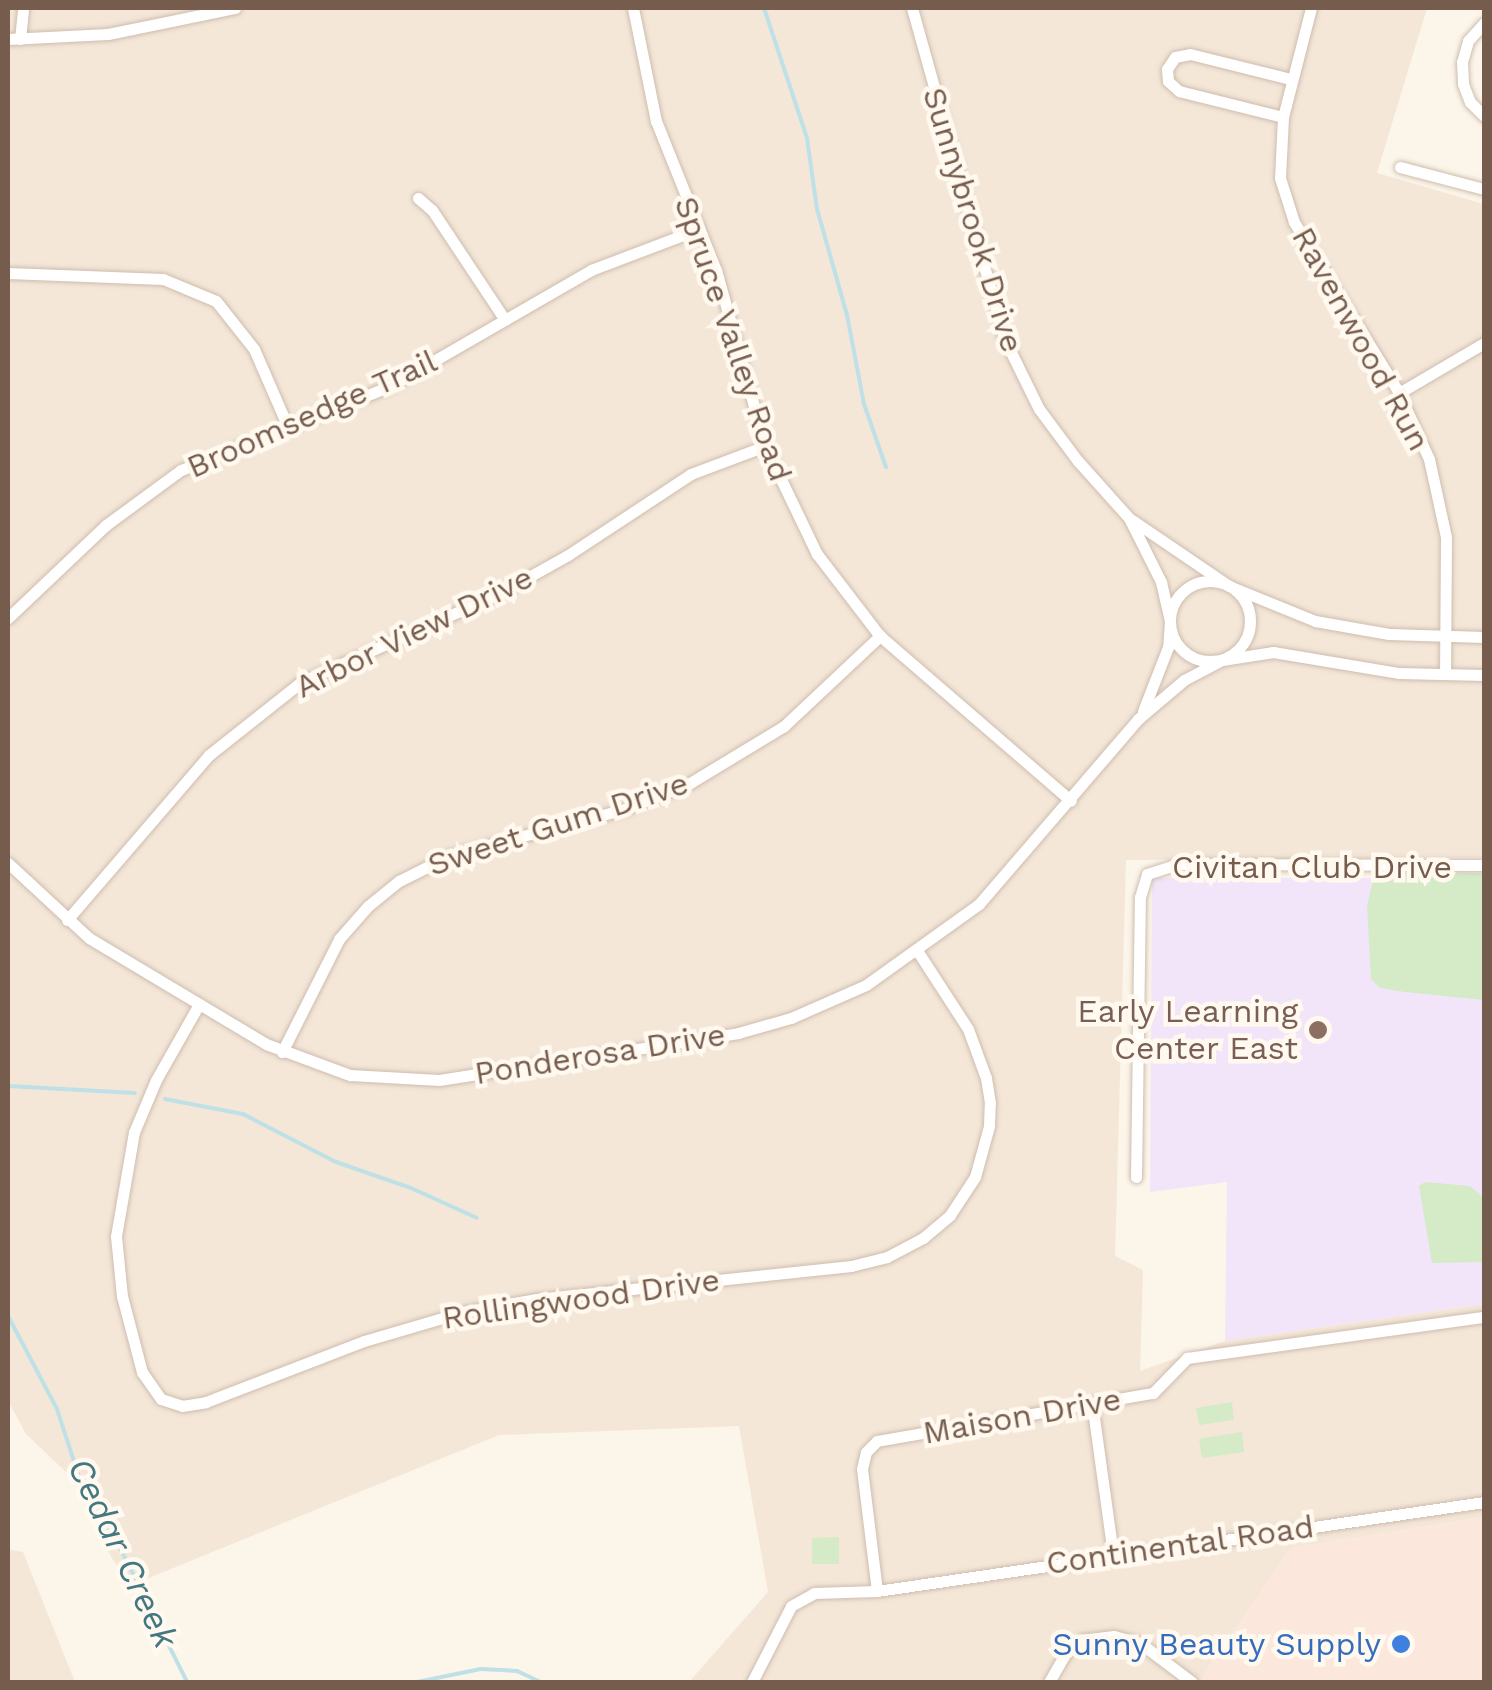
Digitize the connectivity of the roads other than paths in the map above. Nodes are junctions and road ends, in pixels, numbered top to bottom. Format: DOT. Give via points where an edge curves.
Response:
graph roads {
  1 [pos="22,8"];
  2 [pos="235,8"];
  3 [pos="633,8"];
  4 [pos="912,8"];
  5 [pos="1311,8"];
  6 [pos="216,10"];
  7 [pos="1484,23"];
  8 [pos="14,39"];
  9 [pos="1290,79"];
  10 [pos="1484,116"];
  11 [pos="1283,117"];
  12 [pos="1400,167"];
  13 [pos="1484,189"];
  14 [pos="418,198"];
  15 [pos="699,229"];
  16 [pos="8,272"];
  17 [pos="504,320"];
  18 [pos="1484,343"];
  19 [pos="1399,393"];
  20 [pos="287,425"];
  21 [pos="765,446"];
  22 [pos="1129,518"];
  23 [pos="1229,586"];
  24 [pos="8,618"];
  25 [pos="1170,621"];
  26 [pos="880,636"];
  27 [pos="1445,636"];
  28 [pos="1484,637"];
  29 [pos="1222,660"];
  30 [pos="1445,674"];
  31 [pos="1484,675"];
  32 [pos="1138,719"];
  33 [pos="1071,801"];
  34 [pos="8,863"];
  35 [pos="1484,865"];
  36 [pos="67,920"];
  37 [pos="918,952"];
  38 [pos="198,1006"];
  39 [pos="282,1052"];
  40 [pos="1136,1177"];
  41 [pos="1484,1317"];
  42 [pos="1092,1403"];
  43 [pos="1484,1502"];
  44 [pos="1113,1554"];
  45 [pos="876,1591"];
  46 [pos="752,1682"];
  47 [pos="1049,1682"];
  48 [pos="1192,1682"];
  1 -- 8 [label="street"];
  2 -- 6 [label="street"];
  3 -- 15 [label="street, Spruce Valley Road" via="656,121"];
  4 -- 22 [label="street, Sunnybrook Drive" via="1004,338 1049,422"];
  5 -- 9 [label="street, Ravenwood Run"];
  6 -- 8 [label="street" via="108,34"];
  7 -- 10 [label="street" via="1468,41 1462,62 1470,102"];
  9 -- 11 [label="street, Ravenwood Run"];
  9 -- 11 [label="street" via="1190,54 1166,69 1179,91"];
  11 -- 19 [label="street, Ravenwood Run" via="1280,178 1294,222"];
  12 -- 13 [label="street"];
  14 -- 17 [label="street"];
  15 -- 17 [label="street, Broomsedge Trail" via="608,262"];
  15 -- 21 [label="street, Spruce Valley Road"];
  16 -- 20 [label="street" via="164,279 216,301 254,349"];
  17 -- 20 [label="street, Broomsedge Trail" via="392,385"];
  18 -- 19 [label="street"];
  19 -- 27 [label="street, Ravenwood Run" via="1443,510"];
  20 -- 24 [label="street, Broomsedge Trail" via="168,478 106,525"];
  21 -- 26 [label="street, Spruce Valley Road" via="817,554"];
  21 -- 36 [label="street, Arbor View Drive" via="690,474 500,593 301,682 209,756"];
  22 -- 23 [label="street, Sunnybrook Drive"];
  22 -- 25 [label="street, Sunnybrook Drive" via="1156,566"];
  23 -- 25 [label="street" via="1191,586 1173,604"];
  23 -- 27 [label="street" via="1315,621"];
  23 -- 29 [label="street" via="1247,605 1249,632"];
  25 -- 29 [label="street" via="1184,653"];
  25 -- 32 [label="street, Ponderosa Drive" via="1164,665"];
  26 -- 33 [label="street, Spruce Valley Road"];
  26 -- 39 [label="street, Sweet Gum Drive" via="784,726 690,783 625,808 451,855 398,881 340,939"];
  27 -- 28 [label="street"];
  27 -- 30 [label="street, Ravenwood Run"];
  29 -- 30 [label="street, Ponderosa Drive" via="1273,652 1372,670"];
  29 -- 32 [label="street, Ponderosa Drive" via="1184,680"];
  30 -- 31 [label="street, Ponderosa Drive"];
  32 -- 33 [label="street, Ponderosa Drive"];
  33 -- 37 [label="street, Ponderosa Drive" via="980,904"];
  34 -- 36 [label="street, Ponderosa Drive"];
  35 -- 40 [label="street, Civitan Club Drive" via="1176,864 1146,874 1140,897"];
  36 -- 38 [label="street, Ponderosa Drive"];
  37 -- 38 [label="street, Rollingwood Drive" via="968,1029 990,1103 975,1177 950,1215 923,1238 851,1266 463,1312 182,1406 161,1399 142,1372 122,1296 116,1236 134,1132"];
  37 -- 39 [label="street, Ponderosa Drive" via="821,1006 706,1039 408,1081 350,1075"];
  38 -- 39 [label="street, Ponderosa Drive"];
  41 -- 42 [label="street, Maison Drive" via="1187,1358 1153,1393"];
  42 -- 44 [label="street"];
  42 -- 45 [label="street, Maison Drive" via="877,1442 862,1469"];
  43 -- 44 [label="street, Continental Road"];
  44 -- 45 [label="street, Continental Road"];
  45 -- 46 [label="street, Continental Road" via="801,1598"];
  47 -- 48 [label="street" via="1081,1640 1114,1636 1140,1643"];
}
